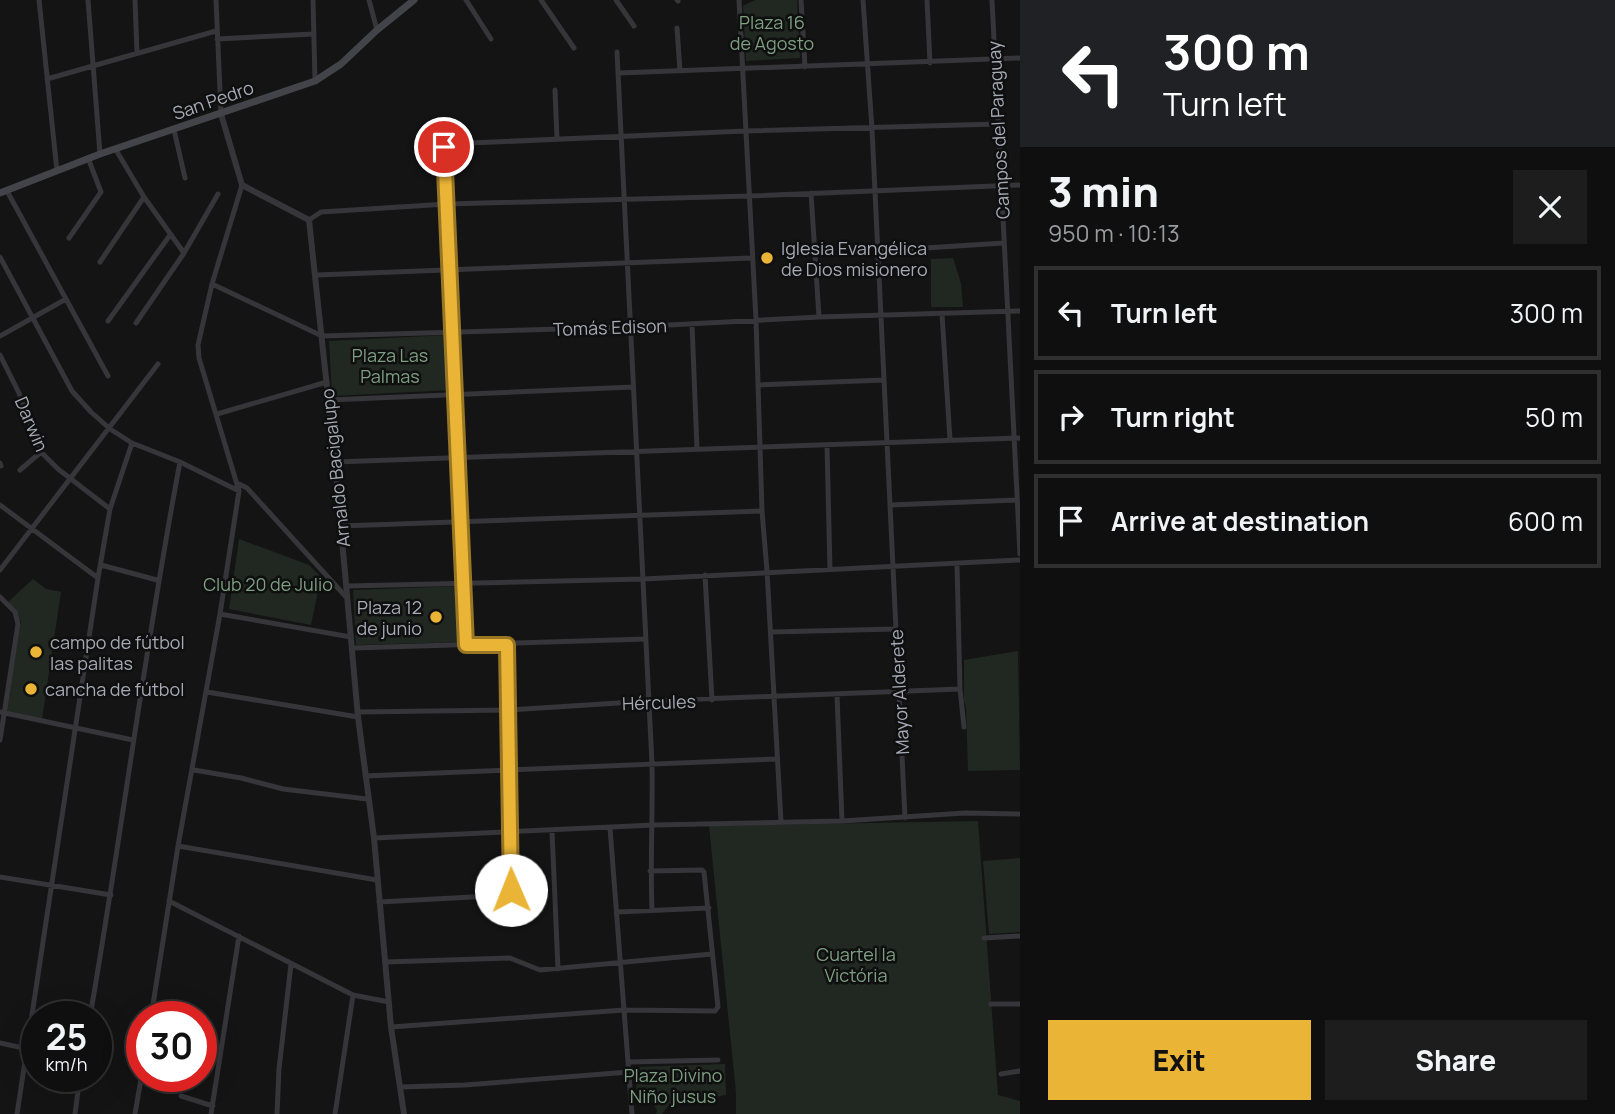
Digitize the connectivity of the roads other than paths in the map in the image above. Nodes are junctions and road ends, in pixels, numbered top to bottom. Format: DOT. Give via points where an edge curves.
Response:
graph roads {
  1 [pos="39,0"];
  2 [pos="88,0"];
  3 [pos="135,0"];
  4 [pos="216,0"];
  5 [pos="313,0"];
  6 [pos="369,0"];
  7 [pos="414,0"];
  8 [pos="466,0"];
  9 [pos="541,0"];
  10 [pos="616,0"];
  11 [pos="739,0"];
  12 [pos="801,0"];
  13 [pos="863,0"];
  14 [pos="927,0"];
  15 [pos="992,0"];
  16 [pos="634,26"];
  17 [pos="677,28"];
  18 [pos="377,30"];
  19 [pos="216,31"];
  20 [pos="314,34"];
  21 [pos="217,39"];
  22 [pos="491,39"];
  23 [pos="574,48"];
  24 [pos="137,52"];
  25 [pos="617,52"];
  26 [pos="1020,58"];
  27 [pos="995,59"];
  28 [pos="930,63"];
  29 [pos="93,64"];
  30 [pos="867,65"];
  31 [pos="805,67"];
  32 [pos="742,68"];
  33 [pos="680,71"];
  34 [pos="618,73"];
  35 [pos="47,79"];
  36 [pos="315,81"];
  37 [pos="555,90"];
  38 [pos="221,114"];
  39 [pos="998,124"];
  40 [pos="872,128"];
  41 [pos="174,130"];
  42 [pos="746,131"];
  43 [pos="620,138"];
  44 [pos="557,139"];
  45 [pos="116,150"];
  46 [pos="100,154"];
  47 [pos="88,158"];
  48 [pos="57,171"];
  49 [pos="185,178"];
  50 [pos="242,185"];
  51 [pos="1020,185"];
  52 [pos="1001,186"];
  53 [pos="874,190"];
  54 [pos="3,192"];
  55 [pos="811,193"];
  56 [pos="218,194"];
  57 [pos="749,196"];
  58 [pos="144,197"];
  59 [pos="624,199"];
  60 [pos="447,204"];
  61 [pos="309,220"];
  62 [pos="170,235"];
  63 [pos="69,238"];
  64 [pos="1004,243"];
  65 [pos="878,251"];
  66 [pos="184,253"];
  67 [pos="0,257"];
  68 [pos="751,258"];
  69 [pos="100,262"];
  70 [pos="627,262"];
  71 [pos="450,268"];
  72 [pos="317,275"];
  73 [pos="212,285"];
  74 [pos="66,299"];
  75 [pos="1008,311"];
  76 [pos="1020,311"];
  77 [pos="943,314"];
  78 [pos="881,315"];
  79 [pos="819,317"];
  80 [pos="33,318"];
  81 [pos="756,320"];
  82 [pos="108,321"];
  83 [pos="135,323"];
  84 [pos="692,324"];
  85 [pos="631,327"];
  86 [pos="454,331"];
  87 [pos="0,336"];
  88 [pos="322,336"];
  89 [pos="0,355"];
  90 [pos="158,365"];
  91 [pos="108,376"];
  92 [pos="884,380"];
  93 [pos="327,382"];
  94 [pos="758,385"];
  95 [pos="634,387"];
  96 [pos="456,394"];
  97 [pos="329,400"];
  98 [pos="217,414"];
  99 [pos="110,429"];
  100 [pos="1017,438"];
  101 [pos="950,440"];
  102 [pos="887,441"];
  103 [pos="132,443"];
  104 [pos="827,445"];
  105 [pos="761,447"];
  106 [pos="697,449"];
  107 [pos="41,452"];
  108 [pos="637,452"];
  109 [pos="460,458"];
  110 [pos="180,462"];
  111 [pos="335,462"];
  112 [pos="20,470"];
  113 [pos="70,478"];
  114 [pos="239,484"];
  115 [pos="239,491"];
  116 [pos="1017,500"];
  117 [pos="0,505"];
  118 [pos="890,505"];
  119 [pos="110,509"];
  120 [pos="762,511"];
  121 [pos="640,515"];
  122 [pos="462,521"];
  123 [pos="341,526"];
  124 [pos="33,527"];
  125 [pos="1020,554"];
  126 [pos="1020,560"];
  127 [pos="957,564"];
  128 [pos="101,565"];
  129 [pos="893,566"];
  130 [pos="830,569"];
  131 [pos="0,570"];
  132 [pos="767,572"];
  133 [pos="705,575"];
  134 [pos="98,578"];
  135 [pos="158,579"];
  136 [pos="643,579"];
  137 [pos="465,581"];
  138 [pos="347,586"];
  139 [pos="0,597"];
  140 [pos="348,600"];
  141 [pos="220,614"];
  142 [pos="895,629"];
  143 [pos="771,632"];
  144 [pos="351,637"];
  145 [pos="646,639"];
  146 [pos="466,645"];
  147 [pos="507,645"];
  148 [pos="353,648"];
  149 [pos="960,689"];
  150 [pos="207,692"];
  151 [pos="899,693"];
  152 [pos="838,695"];
  153 [pos="774,698"];
  154 [pos="712,700"];
  155 [pos="649,701"];
  156 [pos="509,710"];
  157 [pos="2,713"];
  158 [pos="358,715"];
  159 [pos="964,727"];
  160 [pos="75,729"];
  161 [pos="0,740"];
  162 [pos="133,740"];
  163 [pos="777,759"];
  164 [pos="652,764"];
  165 [pos="194,770"];
  166 [pos="509,770"];
  167 [pos="365,776"];
  168 [pos="367,799"];
  169 [pos="1020,814"];
  170 [pos="905,818"];
  171 [pos="842,821"];
  172 [pos="781,822"];
  173 [pos="654,825"];
  174 [pos="610,828"];
  175 [pos="552,831"];
  176 [pos="510,833"];
  177 [pos="374,838"];
  178 [pos="178,846"];
  179 [pos="650,871"];
  180 [pos="0,877"];
  181 [pos="377,880"];
  182 [pos="51,886"];
  183 [pos="111,895"];
  184 [pos="169,901"];
  185 [pos="379,902"];
  186 [pos="709,908"];
  187 [pos="652,910"];
  188 [pos="617,912"];
  189 [pos="239,936"];
  190 [pos="1020,936"];
  191 [pos="984,939"];
  192 [pos="712,954"];
  193 [pos="385,962"];
  194 [pos="620,963"];
  195 [pos="291,964"];
  196 [pos="558,969"];
  197 [pos="353,996"];
  198 [pos="34,1001"];
  199 [pos="93,1001"];
  200 [pos="153,1001"];
  201 [pos="388,1002"];
  202 [pos="991,1004"];
  203 [pos="1020,1004"];
  204 [pos="624,1010"];
  205 [pos="391,1027"];
  206 [pos="0,1043"];
  207 [pos="21,1048"];
  208 [pos="718,1060"];
  209 [pos="628,1062"];
  210 [pos="1020,1071"];
  211 [pos="629,1072"];
  212 [pos="1001,1073"];
  213 [pos="400,1087"];
  214 [pos="21,1092"];
  215 [pos="78,1092"];
  216 [pos="139,1092"];
  217 [pos="181,1096"];
  218 [pos="213,1106"];
  219 [pos="18,1114"];
  220 [pos="75,1114"];
  221 [pos="135,1114"];
  222 [pos="211,1114"];
  223 [pos="277,1114"];
  224 [pos="334,1114"];
  225 [pos="404,1114"];
  226 [pos="632,1114"];
  1 -- 35 [label="street"];
  2 -- 29 [label="street"];
  3 -- 24 [label="street"];
  4 -- 19 [label="street"];
  5 -- 20 [label="street"];
  6 -- 18 [label="street"];
  7 -- 18 [label="main road, San Pedro"];
  8 -- 22 [label="street"];
  9 -- 23 [label="street"];
  10 -- 16 [label="street"];
  11 -- 32 [label="street"];
  12 -- 31 [label="street"];
  13 -- 30 [label="street, Mayor Alderete"];
  14 -- 28 [label="street"];
  15 -- 27 [label="street, Campos del Paraguay"];
  17 -- 33 [label="street"];
  18 -- 36 [label="main road, San Pedro"];
  19 -- 21 [label="street"];
  19 -- 24 [label="street"];
  20 -- 21 [label="street"];
  20 -- 36 [label="street"];
  21 -- 38 [label="street"];
  24 -- 29 [label="street"];
  25 -- 34 [label="street"];
  26 -- 27 [label="street"];
  27 -- 28 [label="street"];
  27 -- 39 [label="street, Campos del Paraguay"];
  28 -- 30 [label="street"];
  29 -- 35 [label="street"];
  29 -- 46 [label="street"];
  30 -- 31 [label="street"];
  30 -- 40 [label="street, Mayor Alderete"];
  31 -- 32 [label="street"];
  32 -- 33 [label="street"];
  32 -- 42 [label="street"];
  33 -- 34 [label="street"];
  34 -- 43 [label="street"];
  35 -- 48 [label="street"];
  36 -- 38 [label="main road, San Pedro"];
  37 -- 44 [label="street"];
  38 -- 41 [label="main road, San Pedro"];
  38 -- 50 [label="street"];
  39 -- 40 [label="street"];
  39 -- 52 [label="street, Campos del Paraguay"];
  40 -- 42 [label="street"];
  40 -- 53 [label="street, Mayor Alderete"];
  41 -- 45 [label="main road, San Pedro"];
  41 -- 49 [label="street"];
  42 -- 43 [label="street"];
  42 -- 57 [label="street"];
  43 -- 44 [label="street"];
  43 -- 59 [label="street"];
  44 -- 60 [label="street" via="448,144 443,151"];
  45 -- 46 [label="main road, San Pedro"];
  45 -- 58 [label="street"];
  46 -- 47 [label="main road, San Pedro"];
  47 -- 48 [label="main road, San Pedro"];
  47 -- 63 [label="street" via="101,192"];
  48 -- 54 [label="main road, San Pedro"];
  50 -- 61 [label="street"];
  50 -- 73 [label="street"];
  51 -- 52 [label="street"];
  52 -- 53 [label="street"];
  52 -- 64 [label="street, Campos del Paraguay"];
  53 -- 55 [label="street"];
  53 -- 65 [label="street, Mayor Alderete"];
  54 -- 74 [label="street"];
  55 -- 57 [label="street"];
  55 -- 79 [label="street"];
  56 -- 66 [label="street"];
  57 -- 59 [label="street"];
  57 -- 68 [label="street"];
  58 -- 62 [label="street"];
  58 -- 69 [label="street"];
  59 -- 60 [label="street"];
  59 -- 70 [label="street"];
  60 -- 61 [label="street" via="321,212"];
  60 -- 71 [label="street"];
  61 -- 72 [label="street, Arnaldo Bacigalupo"];
  62 -- 66 [label="street"];
  62 -- 82 [label="street"];
  64 -- 65 [label="street"];
  64 -- 75 [label="street, Campos del Paraguay"];
  65 -- 78 [label="street, Mayor Alderete"];
  66 -- 83 [label="street"];
  67 -- 80 [label="street"];
  68 -- 70 [label="street"];
  68 -- 81 [label="street"];
  70 -- 71 [label="street"];
  70 -- 85 [label="street"];
  71 -- 72 [label="street"];
  71 -- 86 [label="street"];
  72 -- 88 [label="street, Arnaldo Bacigalupo"];
  73 -- 88 [label="street, Tomás Edison"];
  73 -- 98 [label="street" via="198,345"];
  74 -- 80 [label="street"];
  74 -- 91 [label="street"];
  75 -- 76 [label="street, Tomás Edison"];
  75 -- 77 [label="street, Tomás Edison"];
  75 -- 100 [label="street, Campos del Paraguay"];
  77 -- 78 [label="street, Tomás Edison"];
  77 -- 101 [label="street"];
  78 -- 79 [label="street, Tomás Edison"];
  78 -- 92 [label="street, Mayor Alderete"];
  79 -- 81 [label="street, Tomás Edison"];
  80 -- 87 [label="street"];
  80 -- 99 [label="street" via="72,391"];
  81 -- 84 [label="street, Tomás Edison"];
  81 -- 94 [label="street"];
  84 -- 85 [label="street, Tomás Edison"];
  84 -- 106 [label="street"];
  85 -- 86 [label="street, Tomás Edison"];
  85 -- 95 [label="street"];
  86 -- 88 [label="street, Tomás Edison"];
  86 -- 96 [label="street"];
  88 -- 93 [label="street, Arnaldo Bacigalupo"];
  89 -- 107 [label="street, Darwin"];
  90 -- 99 [label="street"];
  92 -- 94 [label="street"];
  92 -- 102 [label="street, Mayor Alderete"];
  93 -- 97 [label="street, Arnaldo Bacigalupo"];
  93 -- 98 [label="street"];
  94 -- 105 [label="street"];
  95 -- 96 [label="street"];
  95 -- 108 [label="street"];
  96 -- 97 [label="street"];
  96 -- 109 [label="street"];
  97 -- 111 [label="street, Arnaldo Bacigalupo"];
  98 -- 114 [label="street"];
  99 -- 103 [label="street"];
  99 -- 113 [label="street"];
  100 -- 101 [label="street"];
  100 -- 116 [label="street, Campos del Paraguay"];
  101 -- 102 [label="street"];
  102 -- 104 [label="street"];
  102 -- 118 [label="street, Mayor Alderete"];
  103 -- 110 [label="street"];
  103 -- 119 [label="street"];
  104 -- 105 [label="street"];
  104 -- 130 [label="street"];
  105 -- 106 [label="street"];
  105 -- 120 [label="street"];
  106 -- 108 [label="street"];
  107 -- 112 [label="street"];
  107 -- 113 [label="street, Darwin"];
  108 -- 109 [label="street"];
  108 -- 121 [label="street"];
  109 -- 111 [label="street"];
  109 -- 122 [label="street"];
  110 -- 115 [label="street"];
  110 -- 135 [label="street"];
  111 -- 123 [label="street, Arnaldo Bacigalupo"];
  113 -- 119 [label="street, Darwin"];
  113 -- 124 [label="street"];
  114 -- 115 [label="street"];
  114 -- 140 [label="street"];
  115 -- 141 [label="street"];
  116 -- 118 [label="street"];
  116 -- 125 [label="street, Campos del Paraguay"];
  117 -- 124 [label="street"];
  118 -- 129 [label="street, Mayor Alderete"];
  119 -- 128 [label="street"];
  120 -- 121 [label="street"];
  120 -- 132 [label="street"];
  121 -- 122 [label="street"];
  121 -- 136 [label="street"];
  122 -- 123 [label="street"];
  122 -- 137 [label="street"];
  123 -- 138 [label="street, Arnaldo Bacigalupo"];
  124 -- 131 [label="street"];
  124 -- 134 [label="street"];
  126 -- 127 [label="street"];
  127 -- 129 [label="street"];
  127 -- 149 [label="street"];
  128 -- 134 [label="street"];
  128 -- 135 [label="street"];
  129 -- 130 [label="street"];
  129 -- 142 [label="street, Mayor Alderete"];
  130 -- 132 [label="street"];
  132 -- 133 [label="street"];
  132 -- 143 [label="street"];
  133 -- 136 [label="street"];
  133 -- 154 [label="street"];
  134 -- 160 [label="street"];
  135 -- 162 [label="street"];
  136 -- 137 [label="street"];
  136 -- 145 [label="street"];
  137 -- 138 [label="street"];
  137 -- 146 [label="street"];
  138 -- 140 [label="street, Arnaldo Bacigalupo"];
  139 -- 157 [label="street" via="15,612 18,624"];
  140 -- 144 [label="street, Arnaldo Bacigalupo"];
  141 -- 144 [label="street"];
  141 -- 150 [label="street"];
  142 -- 143 [label="street"];
  142 -- 151 [label="street, Mayor Alderete"];
  143 -- 153 [label="street"];
  144 -- 148 [label="street, Arnaldo Bacigalupo"];
  145 -- 147 [label="street"];
  145 -- 155 [label="street"];
  146 -- 147 [label="street"];
  146 -- 148 [label="street"];
  147 -- 156 [label="street"];
  148 -- 158 [label="street, Arnaldo Bacigalupo"];
  149 -- 151 [label="street, Hércules"];
  149 -- 159 [label="street"];
  150 -- 158 [label="street, Hércules"];
  150 -- 165 [label="street"];
  151 -- 152 [label="street, Hércules"];
  151 -- 170 [label="street, Mayor Alderete"];
  152 -- 153 [label="street, Hércules"];
  152 -- 171 [label="street"];
  153 -- 154 [label="street, Hércules"];
  153 -- 163 [label="street"];
  154 -- 155 [label="street, Hércules"];
  155 -- 156 [label="street, Hércules"];
  155 -- 164 [label="street"];
  156 -- 158 [label="street, Hércules"];
  156 -- 166 [label="street"];
  157 -- 160 [label="street"];
  157 -- 161 [label="street"];
  158 -- 167 [label="street, Arnaldo Bacigalupo"];
  160 -- 162 [label="street"];
  160 -- 182 [label="street"];
  162 -- 183 [label="street"];
  163 -- 164 [label="street"];
  163 -- 172 [label="street"];
  164 -- 166 [label="street"];
  164 -- 173 [label="street"];
  165 -- 168 [label="street" via="283,789"];
  165 -- 178 [label="street"];
  166 -- 167 [label="street"];
  166 -- 176 [label="street"];
  167 -- 168 [label="street, Arnaldo Bacigalupo"];
  168 -- 177 [label="street, Arnaldo Bacigalupo"];
  169 -- 170 [label="street"];
  170 -- 171 [label="street"];
  171 -- 172 [label="street"];
  172 -- 173 [label="street"];
  173 -- 174 [label="street"];
  173 -- 179 [label="street"];
  174 -- 175 [label="street"];
  174 -- 188 [label="street"];
  175 -- 176 [label="street"];
  175 -- 196 [label="street"];
  176 -- 177 [label="street"];
  176 -- 185 [label="street" via="509,895"];
  177 -- 181 [label="street, Arnaldo Bacigalupo"];
  178 -- 181 [label="street"];
  178 -- 184 [label="street"];
  179 -- 186 [label="street" via="702,870"];
  179 -- 187 [label="street"];
  180 -- 182 [label="street"];
  181 -- 185 [label="street, Arnaldo Bacigalupo"];
  182 -- 183 [label="street"];
  182 -- 198 [label="street"];
  183 -- 199 [label="street"];
  184 -- 189 [label="street"];
  184 -- 200 [label="street"];
  185 -- 193 [label="street, Arnaldo Bacigalupo"];
  186 -- 187 [label="street"];
  186 -- 192 [label="street"];
  187 -- 188 [label="street"];
  188 -- 194 [label="street"];
  189 -- 195 [label="street"];
  189 -- 218 [label="street"];
  190 -- 191 [label="street"];
  192 -- 194 [label="street"];
  192 -- 204 [label="street" via="715,1011"];
  193 -- 196 [label="street" via="510,958 540,970"];
  193 -- 201 [label="street, Arnaldo Bacigalupo"];
  194 -- 196 [label="street"];
  194 -- 204 [label="street"];
  195 -- 197 [label="street"];
  195 -- 223 [label="street"];
  197 -- 201 [label="street"];
  197 -- 224 [label="street"];
  201 -- 205 [label="street, Arnaldo Bacigalupo"];
  202 -- 203 [label="street"];
  204 -- 205 [label="street"];
  204 -- 209 [label="street"];
  205 -- 213 [label="street, Arnaldo Bacigalupo"];
  206 -- 207 [label="street"];
  208 -- 209 [label="street"];
  209 -- 211 [label="street"];
  210 -- 212 [label="street"];
  211 -- 213 [label="street"];
  211 -- 226 [label="street"];
  213 -- 225 [label="street, Arnaldo Bacigalupo"];
  214 -- 219 [label="street"];
  215 -- 220 [label="street"];
  216 -- 221 [label="street"];
  217 -- 218 [label="street"];
  218 -- 222 [label="street"];
}
